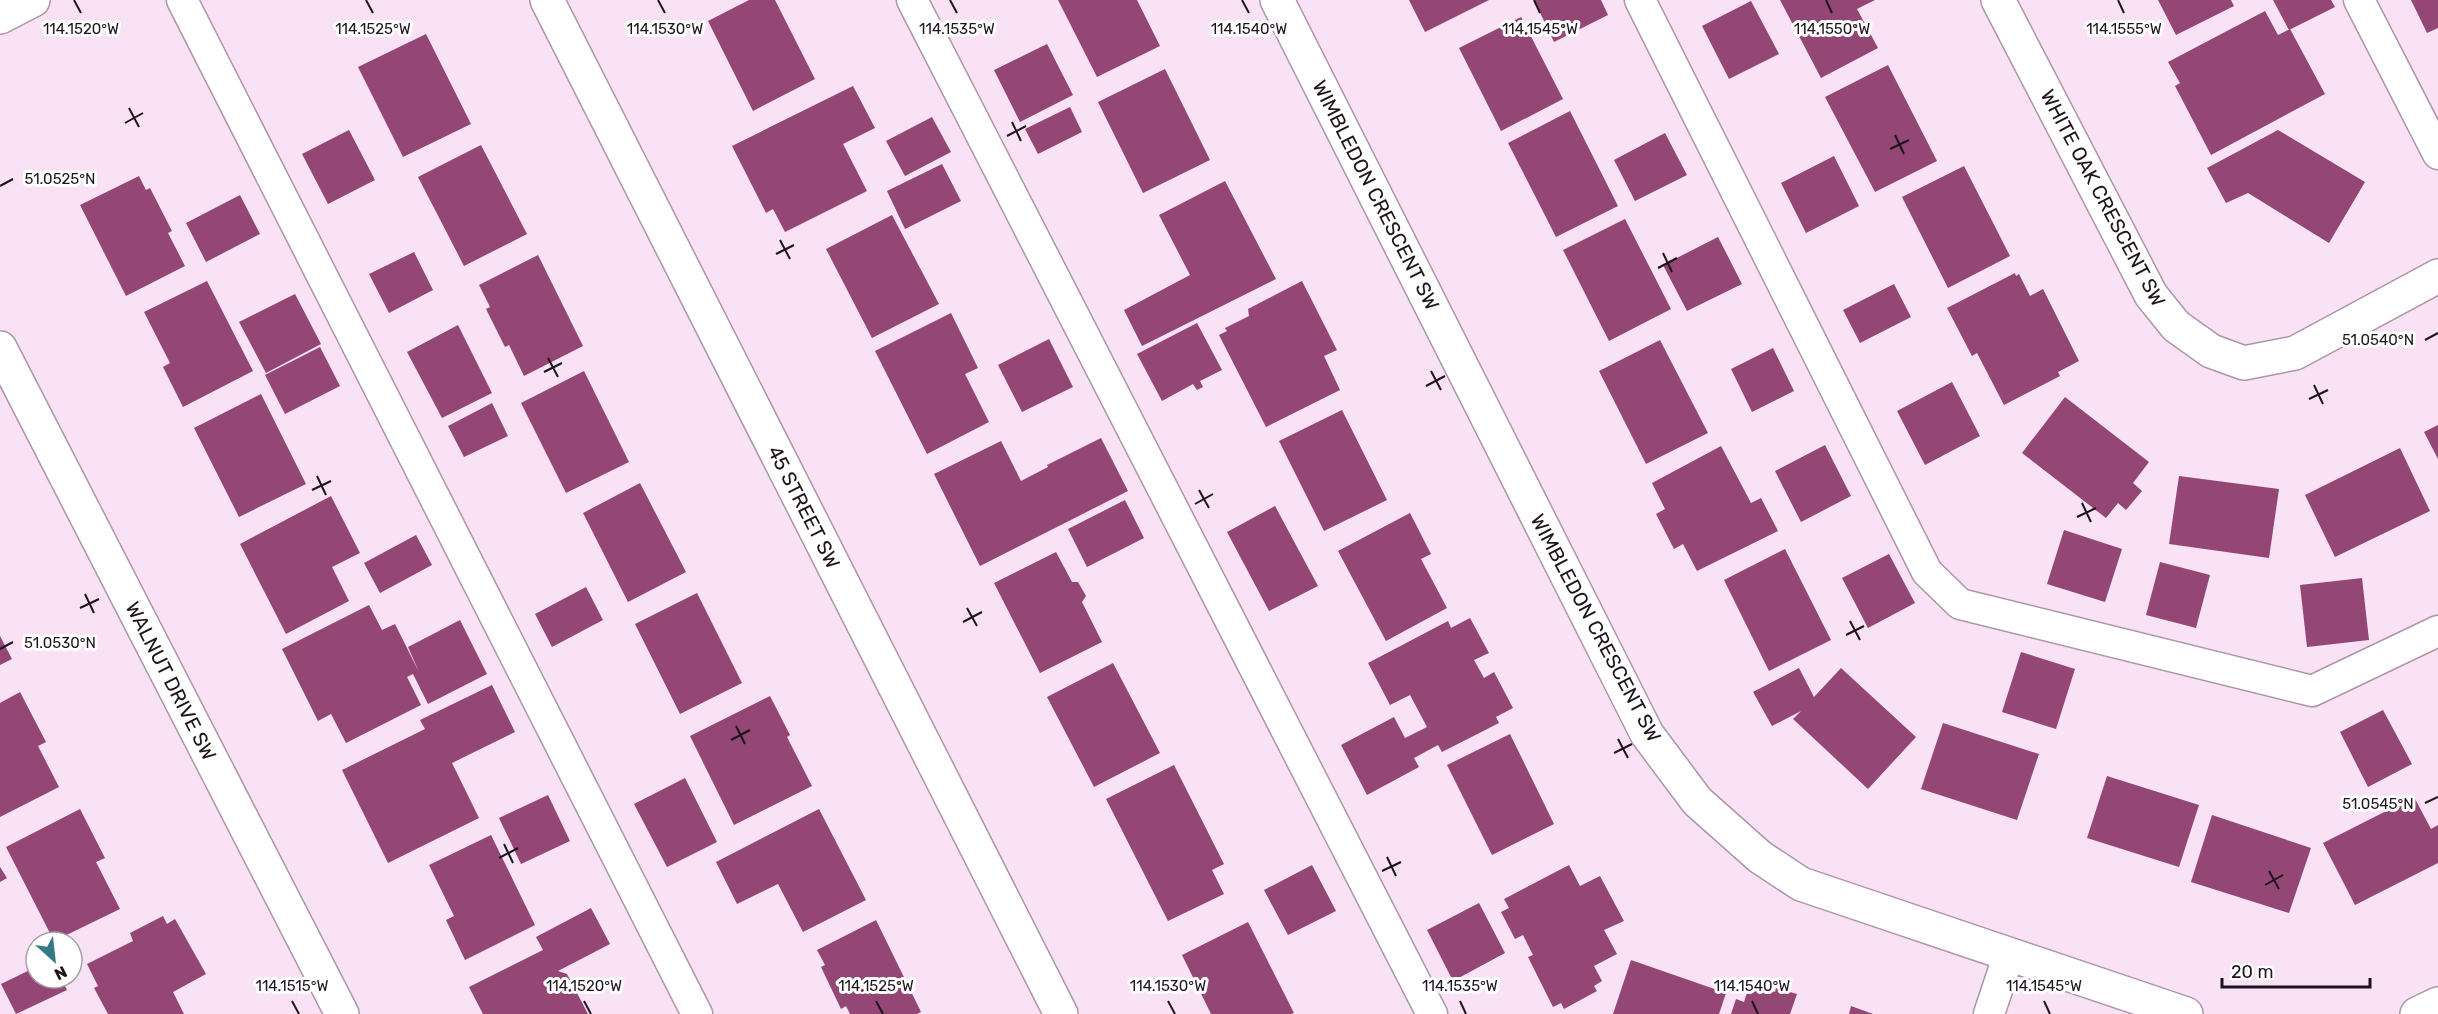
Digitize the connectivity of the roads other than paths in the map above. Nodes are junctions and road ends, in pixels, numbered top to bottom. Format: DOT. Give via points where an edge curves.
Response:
graph roads {
  1 [pos="33,0"];
  2 [pos="182,0"];
  3 [pos="547,0"];
  4 [pos="912,0"];
  5 [pos="1277,0"];
  6 [pos="1640,0"];
  7 [pos="1998,0"];
  8 [pos="2359,0"];
  9 [pos="0,17"];
  10 [pos="2438,154"];
  11 [pos="2438,276"];
  12 [pos="0,348"];
  13 [pos="2438,631"];
  14 [pos="2009,954"];
  15 [pos="2438,1004"];
  16 [pos="342,1014"];
  17 [pos="698,1014"];
  18 [pos="1061,1014"];
  19 [pos="1432,1014"];
  20 [pos="1989,1014"];
  21 [pos="2186,1014"];
  22 [pos="2417,1014"];
  1 -- 9 [label="street"];
  2 -- 17 [label="lane"];
  3 -- 18 [label="street, 45 STREET SW"];
  4 -- 19 [label="lane"];
  5 -- 14 [label="street, WIMBLEDON CRESCENT SW" via="1647,734 1698,801 1760,857 1801,884"];
  6 -- 13 [label="lane" via="1927,572 1960,604 2312,691"];
  7 -- 11 [label="street, WHITE OAK CRESCENT SW" via="2151,295 2176,326 2211,351 2244,363 2295,352"];
  8 -- 10 [label="lane"];
  12 -- 16 [label="street, WALNUT DRIVE SW"];
  14 -- 20 [label="lane"];
  14 -- 21 [label="street, WIMBLEDON CRESCENT SW"];
  15 -- 22 [label="street"];
}
